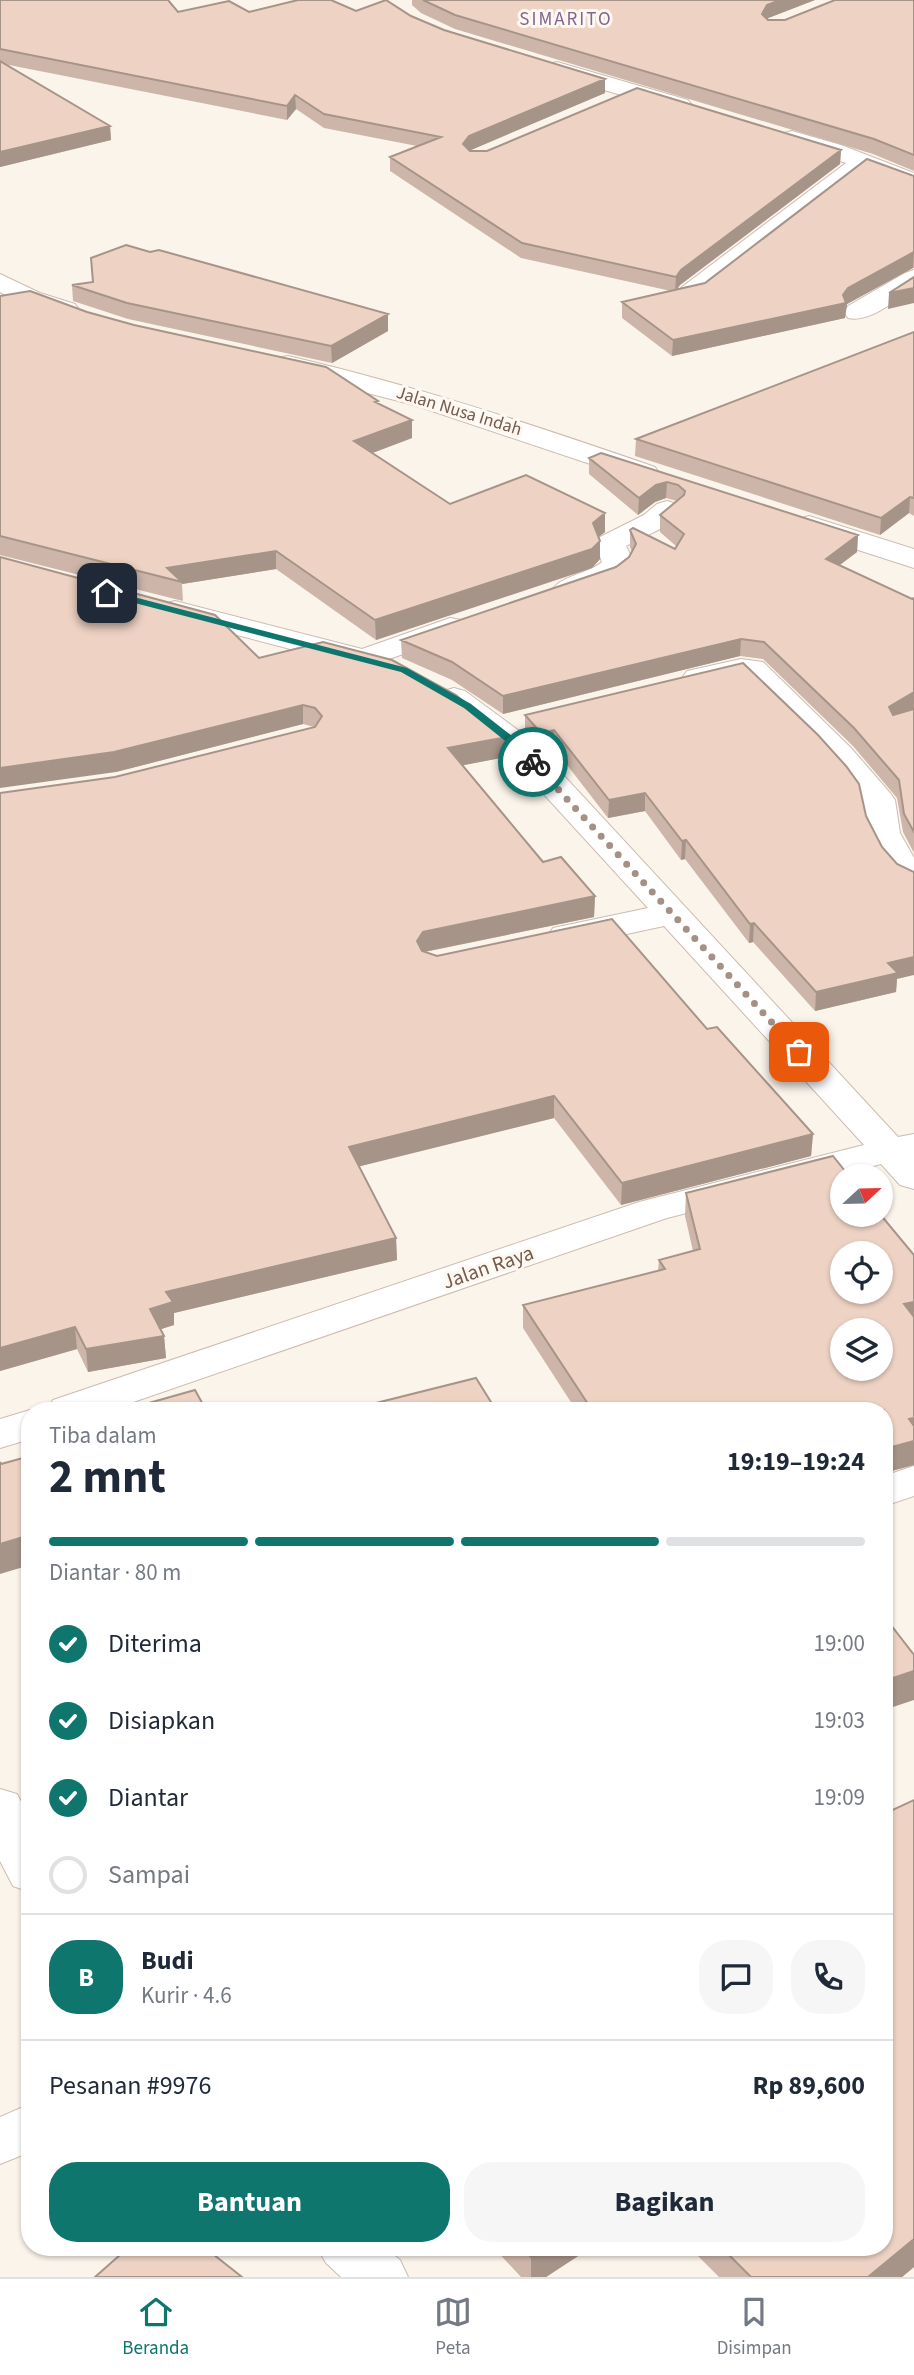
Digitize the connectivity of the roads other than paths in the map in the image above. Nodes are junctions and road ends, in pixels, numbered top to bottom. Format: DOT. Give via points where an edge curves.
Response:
graph roads {
  1 [pos="541,65"];
  2 [pos="634,92"];
  3 [pos="598,107"];
  4 [pos="700,111"];
  5 [pos="767,131"];
  6 [pos="864,161"];
  7 [pos="914,182"];
  8 [pos="914,278"];
  9 [pos="0,282"];
  10 [pos="691,292"];
  11 [pos="857,313"];
  12 [pos="91,317"];
  13 [pos="257,357"];
  14 [pos="789,519"];
  15 [pos="914,559"];
  16 [pos="545,597"];
  17 [pos="147,603"];
  18 [pos="473,620"];
  19 [pos="363,659"];
  20 [pos="664,687"];
  21 [pos="534,719"];
  22 [pos="496,728"];
  23 [pos="914,880"];
  24 [pos="673,914"];
  25 [pos="528,944"];
  26 [pos="906,1157"];
  27 [pos="91,1402"];
  28 [pos="21,1427"];
  29 [pos="0,1434"];
  30 [pos="914,1481"];
  31 [pos="893,1488"];
  32 [pos="0,1807"];
  33 [pos="21,1853"];
  34 [pos="21,2131"];
  35 [pos="0,2142"];
  36 [pos="356,2256"];
  37 [pos="380,2277"];
  1 -- 2 [label="street"];
  2 -- 3 [label="street"];
  2 -- 4 [label="street"];
  5 -- 6 [label="street"];
  6 -- 7 [label="street"];
  6 -- 10 [label="street"];
  8 -- 11 [label="street"];
  9 -- 12 [label="street" via="31,299"];
  13 -- 16 [label="street, Jalan Nusa Indah" via="335,374 483,417 669,496 654,521 610,542 618,560 612,570"];
  14 -- 15 [label="street"];
  17 -- 19 [label="street"];
  18 -- 19 [label="street"];
  19 -- 22 [label="street" via="404,670 468,706"];
  20 -- 23 [label="street" via="752,669 878,800 877,818 890,852"];
  21 -- 22 [label="street"];
  22 -- 24 [label="street" via="518,746"];
  24 -- 25 [label="street"];
  24 -- 26 [label="street"];
  26 -- 27 [label="street, Jalan Raya" via="653,1210"];
  28 -- 29 [label="street"];
  30 -- 31 [label="street"];
  32 -- 33 [label="street"];
  34 -- 35 [label="street"];
  36 -- 37 [label="street"];
}
